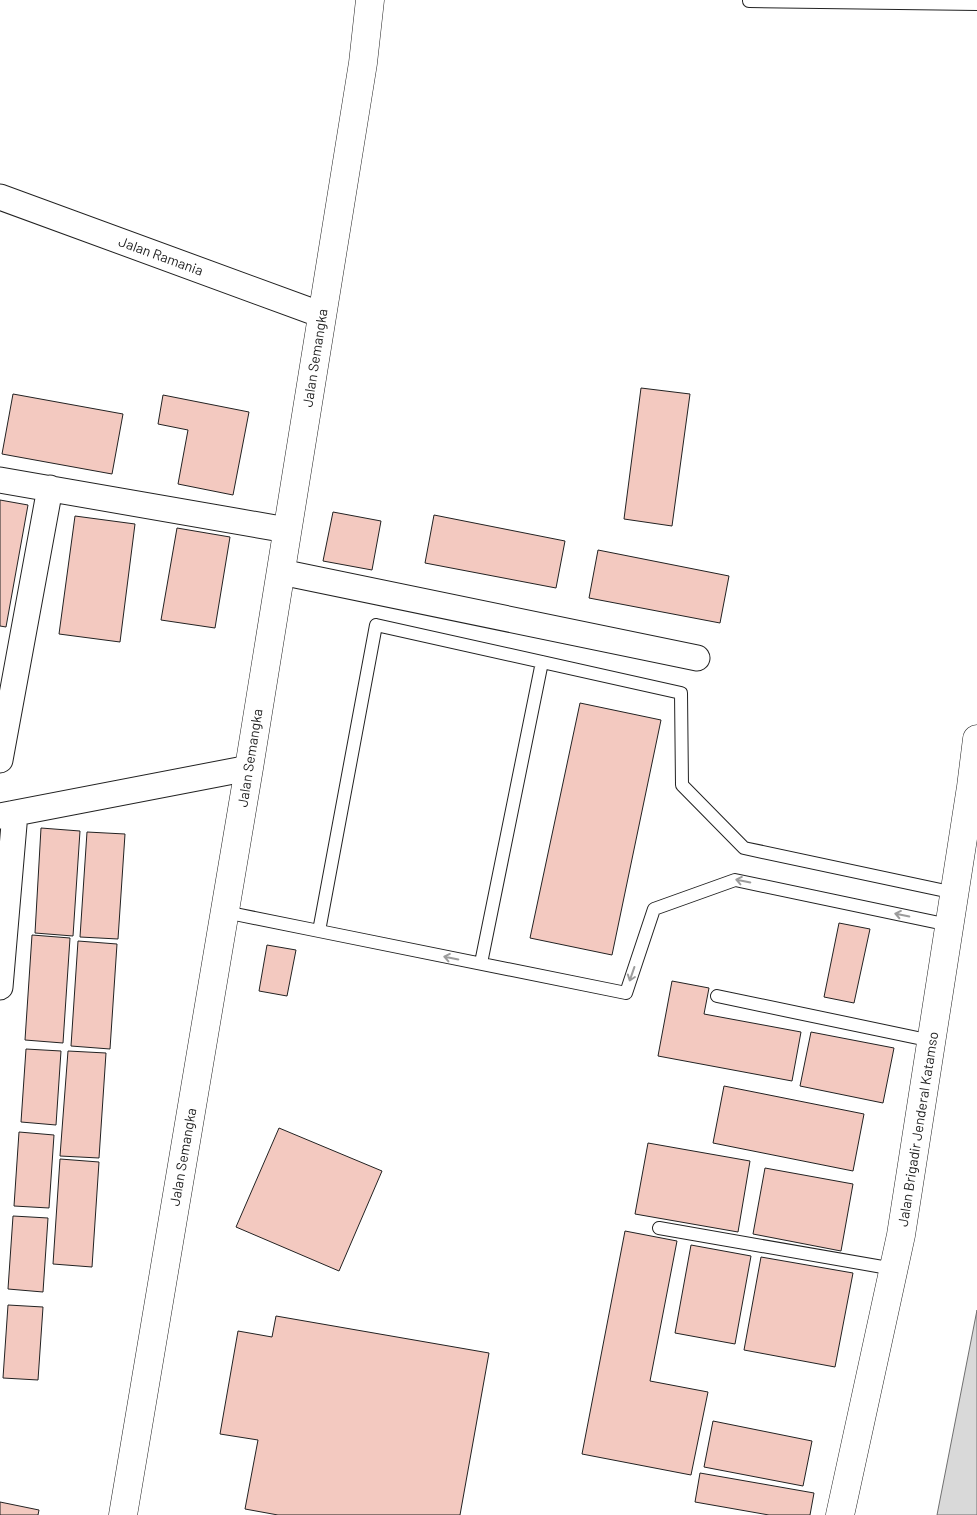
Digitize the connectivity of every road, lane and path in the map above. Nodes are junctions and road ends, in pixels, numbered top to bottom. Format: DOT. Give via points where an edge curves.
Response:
graph roads {
  1 [pos="370,0"];
  2 [pos="749,1"];
  3 [pos="977,4"];
  4 [pos="0,198"];
  5 [pos="322,315"];
  6 [pos="0,480"];
  7 [pos="50,488"];
  8 [pos="287,530"];
  9 [pos="280,572"];
  10 [pos="697,658"];
  11 [pos="542,662"];
  12 [pos="977,739"];
  13 [pos="0,760"];
  14 [pos="249,768"];
  15 [pos="7,815"];
  16 [pos="955,893"];
  17 [pos="225,912"];
  18 [pos="949,925"];
  19 [pos="319,931"];
  20 [pos="481,964"];
  21 [pos="0,987"];
  22 [pos="717,996"];
  23 [pos="932,1041"];
  24 [pos="659,1228"];
  25 [pos="894,1269"];
  26 [pos="123,1515"];
  27 [pos="840,1515"];
  1 -- 5 [label="main road, Jalan Semangka" via="363,63"];
  2 -- 3 [label="lane"];
  4 -- 5 [label="street, Jalan Ramania"];
  5 -- 8 [label="main road, Jalan Semangka"];
  6 -- 7 [label="street"];
  7 -- 8 [label="street"];
  7 -- 13 [label="street"];
  8 -- 9 [label="main road, Jalan Semangka"];
  9 -- 10 [label="street"];
  9 -- 14 [label="main road, Jalan Semangka"];
  11 -- 16 [label="lane" via="681,693 682,785 744,848"];
  11 -- 19 [label="lane" via="376,626"];
  11 -- 20 [label="lane"];
  12 -- 16 [label="main road, Jalan Brigadir Jenderal Katamso"];
  14 -- 15 [label="street"];
  14 -- 17 [label="main road, Jalan Semangka"];
  15 -- 21 [label="street"];
  16 -- 18 [label="main road, Jalan Brigadir Jenderal Katamso"];
  17 -- 19 [label="lane"];
  17 -- 26 [label="main road, Jalan Semangka"];
  18 -- 20 [label="lane, one-way" via="735,880 654,909 626,992"];
  18 -- 23 [label="main road, Jalan Brigadir Jenderal Katamso"];
  20 -- 19 [label="lane, one-way"];
  22 -- 23 [label="lane"];
  23 -- 25 [label="main road, Jalan Brigadir Jenderal Katamso"];
  24 -- 25 [label="lane"];
  25 -- 27 [label="main road, Jalan Brigadir Jenderal Katamso"];
}
